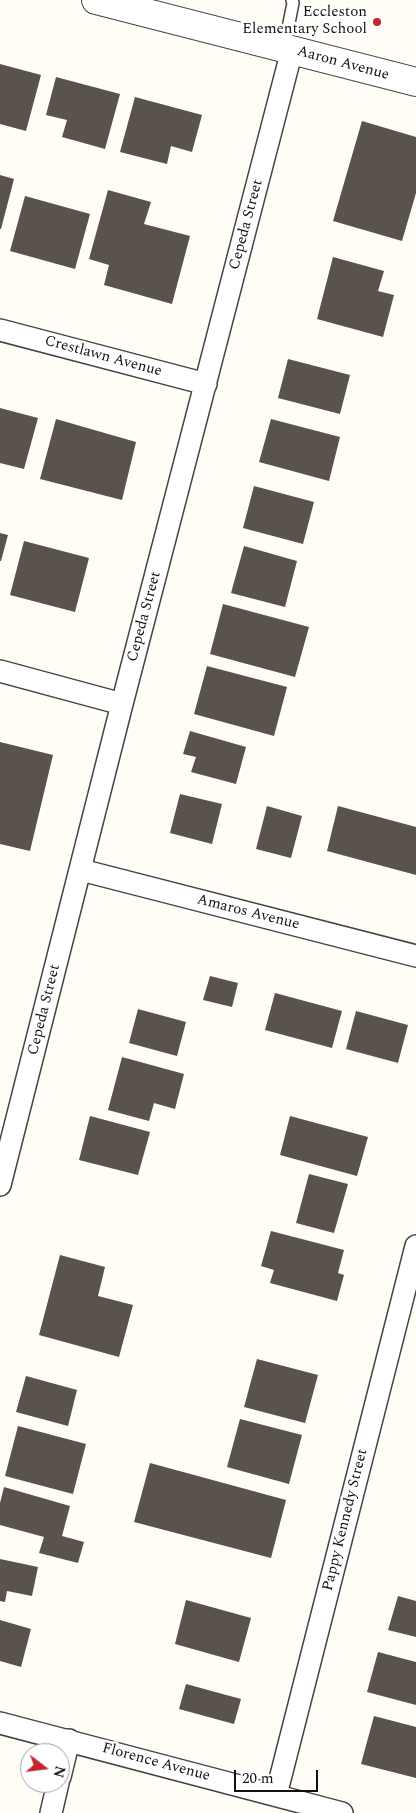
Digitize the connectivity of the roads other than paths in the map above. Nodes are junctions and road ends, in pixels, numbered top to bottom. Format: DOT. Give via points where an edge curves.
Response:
graph roads {
  1 [pos="96,0"];
  2 [pos="292,0"];
  3 [pos="288,49"];
  4 [pos="416,82"];
  5 [pos="0,330"];
  6 [pos="206,384"];
  7 [pos="0,672"];
  8 [pos="122,704"];
  9 [pos="81,870"];
  10 [pos="416,956"];
  11 [pos="0,1184"];
  12 [pos="416,1246"];
  13 [pos="0,1723"];
  14 [pos="70,1740"];
  15 [pos="69,1743"];
  16 [pos="56,1793"];
  17 [pos="276,1795"];
  18 [pos="51,1813"];
  19 [pos="342,1813"];
  1 -- 3 [label="street, Aaron Avenue"];
  2 -- 3 [label="lane"];
  3 -- 4 [label="street, Aaron Avenue"];
  3 -- 6 [label="street, Cepeda Street"];
  5 -- 6 [label="street, Crestlawn Avenue"];
  6 -- 8 [label="street, Cepeda Street"];
  7 -- 8 [label="street"];
  8 -- 9 [label="street, Cepeda Street"];
  9 -- 10 [label="street, Amaros Avenue"];
  9 -- 11 [label="street, Cepeda Street"];
  12 -- 17 [label="street, Pappy Kennedy Street"];
  13 -- 14 [label="street, Florence Avenue"];
  14 -- 15 [label="street"];
  14 -- 17 [label="street, Florence Avenue"];
  16 -- 18 [label="street"];
  17 -- 19 [label="street, Florence Avenue"];
}
